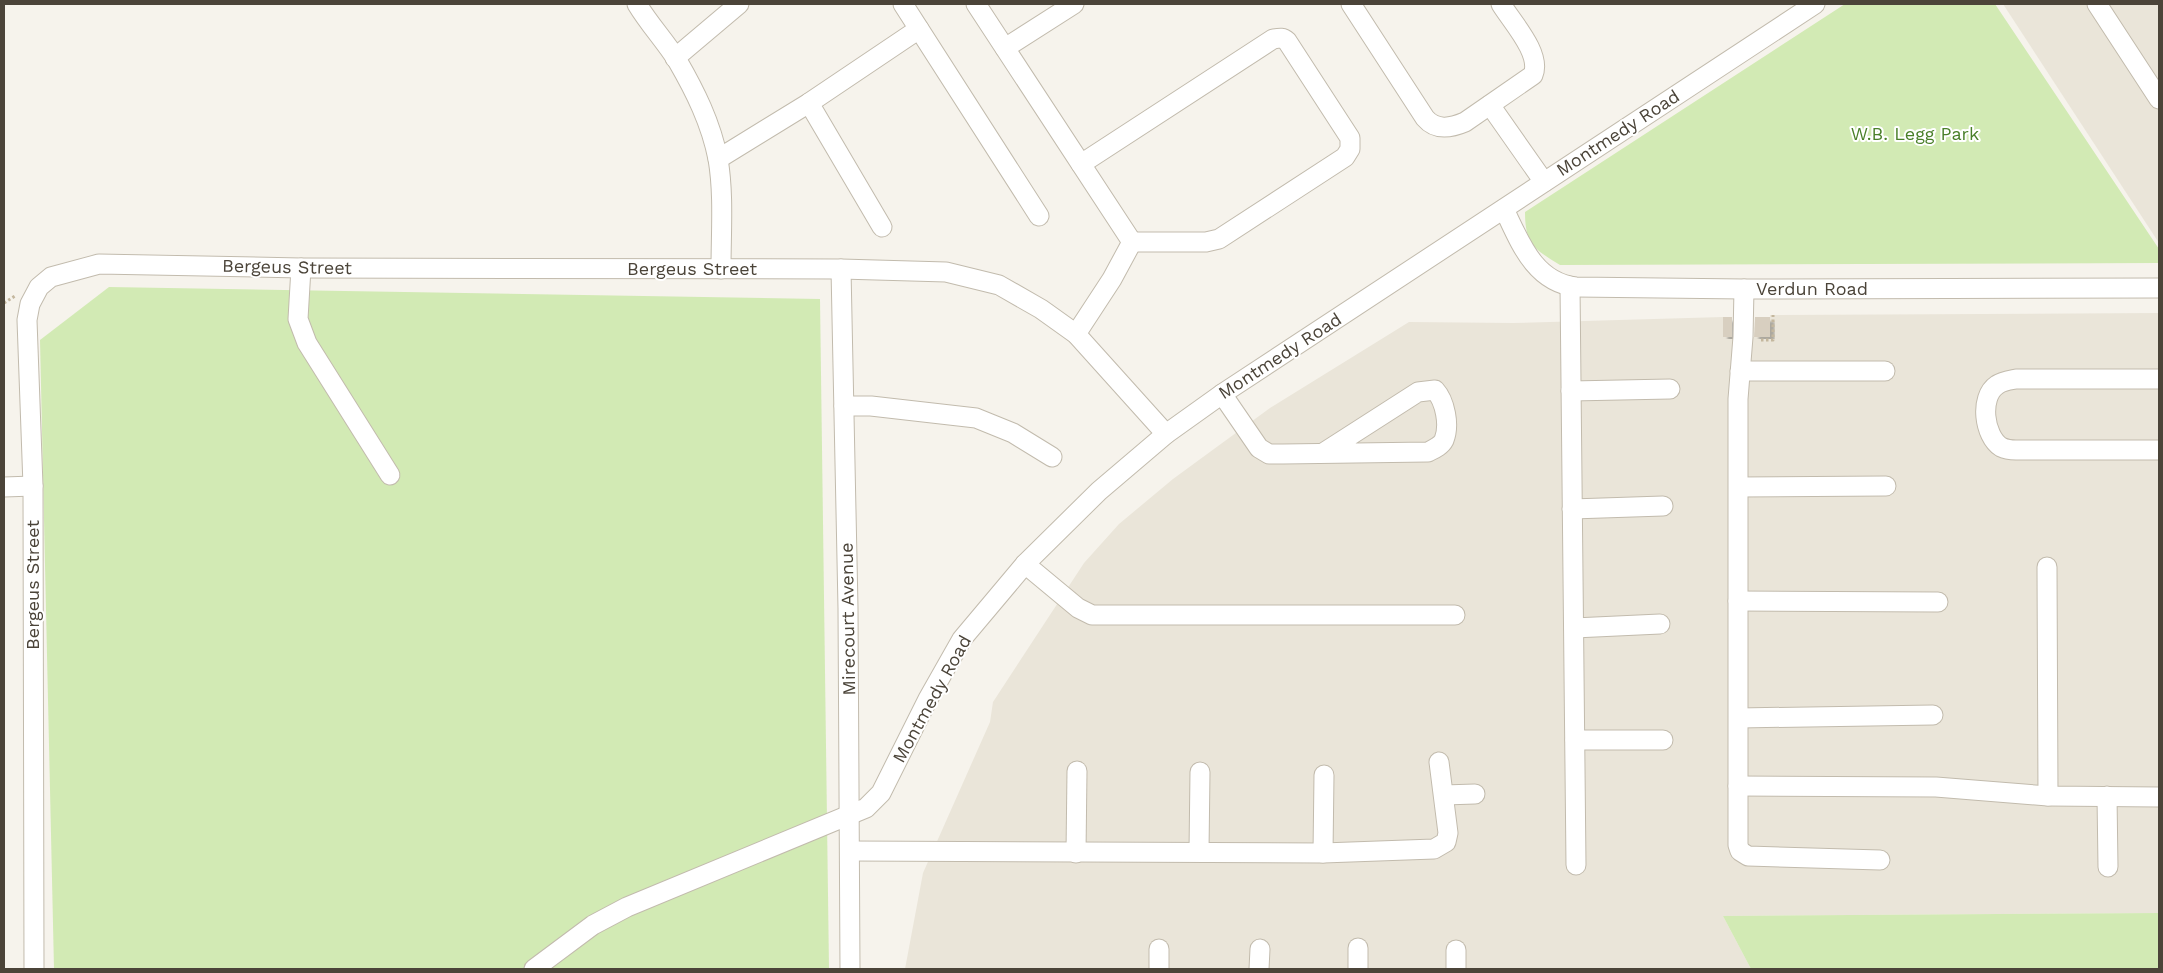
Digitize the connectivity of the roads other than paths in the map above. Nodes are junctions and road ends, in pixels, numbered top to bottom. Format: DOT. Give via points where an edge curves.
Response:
graph roads {
  1 [pos="631,4"];
  2 [pos="638,4"];
  3 [pos="739,4"];
  4 [pos="903,4"];
  5 [pos="976,4"];
  6 [pos="1074,4"];
  7 [pos="1351,4"];
  8 [pos="1501,4"];
  9 [pos="2097,4"];
  10 [pos="1812,5"];
  11 [pos="919,29"];
  12 [pos="658,34"];
  13 [pos="1005,48"];
  14 [pos="675,58"];
  15 [pos="2159,99"];
  16 [pos="809,103"];
  17 [pos="1490,105"];
  18 [pos="718,159"];
  19 [pos="1080,164"];
  20 [pos="1544,182"];
  21 [pos="1504,209"];
  22 [pos="1039,216"];
  23 [pos="882,226"];
  24 [pos="1132,242"];
  25 [pos="301,268"];
  26 [pos="721,269"];
  27 [pos="841,269"];
  28 [pos="1570,286"];
  29 [pos="2159,288"];
  30 [pos="1749,289"];
  31 [pos="1076,334"];
  32 [pos="1746,371"];
  33 [pos="1885,371"];
  34 [pos="2159,379"];
  35 [pos="1670,389"];
  36 [pos="1571,391"];
  37 [pos="1222,394"];
  38 [pos="844,406"];
  39 [pos="1166,434"];
  40 [pos="2159,450"];
  41 [pos="1323,453"];
  42 [pos="1052,457"];
  43 [pos="390,475"];
  44 [pos="32,486"];
  45 [pos="1743,486"];
  46 [pos="1886,486"];
  47 [pos="4,487"];
  48 [pos="1663,506"];
  49 [pos="1572,508"];
  50 [pos="1025,564"];
  51 [pos="2046,567"];
  52 [pos="1743,601"];
  53 [pos="1938,602"];
  54 [pos="1455,615"];
  55 [pos="1660,624"];
  56 [pos="1574,628"];
  57 [pos="1933,715"];
  58 [pos="1744,718"];
  59 [pos="1575,740"];
  60 [pos="1662,740"];
  61 [pos="1439,762"];
  62 [pos="1077,771"];
  63 [pos="1200,772"];
  64 [pos="1324,775"];
  65 [pos="1743,786"];
  66 [pos="1475,794"];
  67 [pos="1444,795"];
  68 [pos="2048,796"];
  69 [pos="2107,796"];
  70 [pos="2159,797"];
  71 [pos="850,816"];
  72 [pos="850,851"];
  73 [pos="1199,851"];
  74 [pos="1076,853"];
  75 [pos="1323,853"];
  76 [pos="1880,860"];
  77 [pos="1576,865"];
  78 [pos="2108,868"];
  79 [pos="1260,948"];
  80 [pos="1358,948"];
  81 [pos="1159,949"];
  82 [pos="1456,950"];
  83 [pos="34,969"];
  84 [pos="534,969"];
  85 [pos="850,969"];
  86 [pos="1159,969"];
  87 [pos="1260,969"];
  88 [pos="1358,969"];
  89 [pos="1456,969"];
  1 -- 12 [label="street"];
  2 -- 12 [label="street"];
  3 -- 14 [label="street"];
  4 -- 11 [label="street"];
  5 -- 13 [label="street"];
  6 -- 13 [label="street"];
  7 -- 17 [label="street" via="1433,126 1453,127"];
  8 -- 17 [label="street" via="1533,54 1536,65 1533,75"];
  9 -- 15 [label="street"];
  10 -- 20 [label="street, Montmedy Road"];
  11 -- 16 [label="street"];
  11 -- 22 [label="street"];
  12 -- 14 [label="street"];
  13 -- 19 [label="street"];
  14 -- 18 [label="street" via="698,99"];
  16 -- 18 [label="street"];
  16 -- 23 [label="street"];
  17 -- 20 [label="street"];
  18 -- 26 [label="street"];
  19 -- 24 [label="street"];
  19 -- 24 [label="street" via="1279,38 1287,41 1350,138 1350,149 1345,157 1224,236 1206,242"];
  20 -- 21 [label="street, Montmedy Road"];
  21 -- 28 [label="street, Verdun Road" via="1525,253 1539,270 1552,280"];
  21 -- 37 [label="street, Montmedy Road"];
  24 -- 31 [label="street"];
  25 -- 26 [label="street, Bergeus Street"];
  25 -- 43 [label="street" via="298,319 307,343"];
  25 -- 44 [label="street, Bergeus Street" via="99,264 51,277 39,287 30,304 27,320"];
  26 -- 27 [label="street, Bergeus Street"];
  27 -- 31 [label="street, Bergeus Street" via="946,272 999,286 1041,309"];
  27 -- 38 [label="street, Mirecourt Avenue"];
  28 -- 30 [label="street, Verdun Road"];
  28 -- 36 [label="street"];
  29 -- 30 [label="street, Verdun Road"];
  30 -- 32 [label="street" via="1743,337"];
  30 -- 32 [label="street" via="1753,340"];
  31 -- 39 [label="street, Bergeus Street"];
  32 -- 33 [label="street"];
  32 -- 45 [label="street"];
  34 -- 40 [label="street" via="2016,379 1997,384 1989,396 1986,422 1993,439 2002,448"];
  35 -- 36 [label="street"];
  36 -- 49 [label="street"];
  37 -- 39 [label="street, Montmedy Road"];
  37 -- 41 [label="street" via="1259,448 1269,454"];
  38 -- 42 [label="street" via="976,418 1013,433"];
  38 -- 71 [label="street, Mirecourt Avenue"];
  39 -- 50 [label="street, Montmedy Road" via="1099,491"];
  41 -- 41 [label="street" via="1419,453 1433,450 1444,439 1445,408 1441,397 1435,390 1418,392"];
  44 -- 47 [label="street"];
  44 -- 83 [label="street, Bergeus Street"];
  45 -- 46 [label="street"];
  45 -- 52 [label="street"];
  48 -- 49 [label="street"];
  49 -- 56 [label="street"];
  50 -- 54 [label="street" via="1078,608 1092,615"];
  50 -- 71 [label="street, Montmedy Road" via="962,639 881,792 866,808"];
  51 -- 68 [label="street"];
  52 -- 53 [label="street"];
  52 -- 58 [label="street"];
  55 -- 56 [label="street"];
  56 -- 59 [label="street"];
  57 -- 58 [label="street"];
  58 -- 65 [label="street"];
  59 -- 60 [label="street"];
  59 -- 77 [label="street"];
  61 -- 67 [label="street"];
  62 -- 74 [label="street"];
  63 -- 73 [label="street"];
  64 -- 75 [label="street"];
  65 -- 68 [label="street" via="1936,787"];
  65 -- 76 [label="street" via="1748,856"];
  66 -- 67 [label="street"];
  67 -- 75 [label="street" via="1448,833 1441,847"];
  68 -- 69 [label="street"];
  69 -- 70 [label="street"];
  69 -- 78 [label="street"];
  71 -- 72 [label="street, Mirecourt Avenue"];
  71 -- 84 [label="street, Montmedy Road" via="627,907 593,925"];
  72 -- 74 [label="street"];
  72 -- 85 [label="street, Mirecourt Avenue"];
  73 -- 74 [label="street"];
  73 -- 75 [label="street"];
  79 -- 87 [label="street"];
  80 -- 88 [label="street"];
  81 -- 86 [label="street"];
  82 -- 89 [label="street"];
}
